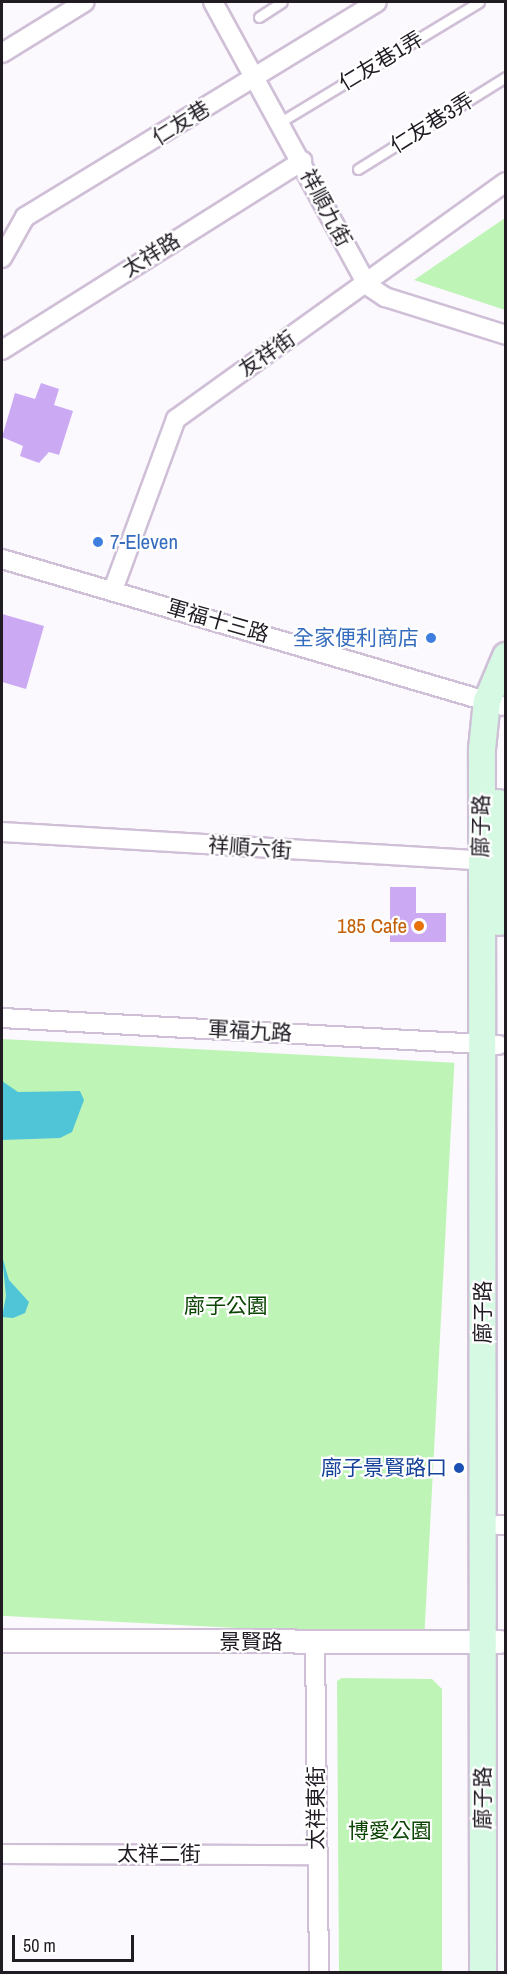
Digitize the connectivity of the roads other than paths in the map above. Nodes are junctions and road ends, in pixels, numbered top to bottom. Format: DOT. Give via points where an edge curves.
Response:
graph roads {
  1 [pos="85,2"];
  2 [pos="213,2"];
  3 [pos="282,2"];
  4 [pos="377,2"];
  5 [pos="479,2"];
  6 [pos="259,17"];
  7 [pos="2,53"];
  8 [pos="257,76"];
  9 [pos="506,77"];
  10 [pos="282,121"];
  11 [pos="302,161"];
  12 [pos="358,170"];
  13 [pos="506,182"];
  14 [pos="2,258"];
  15 [pos="367,285"];
  16 [pos="506,335"];
  17 [pos="3,344"];
  18 [pos="2,559"];
  19 [pos="113,590"];
  20 [pos="506,656"];
  21 [pos="498,702"];
  22 [pos="2,832"];
  23 [pos="490,861"];
  24 [pos="2,1017"];
  25 [pos="491,1045"];
  26 [pos="502,1525"];
  27 [pos="2,1641"];
  28 [pos="315,1642"];
  29 [pos="492,1642"];
  30 [pos="2,1854"];
  31 [pos="316,1855"];
  32 [pos="319,1972"];
  33 [pos="483,1972"];
  34 [pos="500,1972"];
  1 -- 7 [label="street"];
  2 -- 8 [label="street, 祥順九街"];
  3 -- 6 [label="lane"];
  4 -- 8 [label="street, 仁友巷"];
  5 -- 10 [label="lane, 仁友巷1弄"];
  8 -- 10 [label="street, 祥順九街"];
  8 -- 14 [label="street, 仁友巷" via="25,217"];
  9 -- 12 [label="lane, 仁友巷3弄"];
  10 -- 11 [label="street, 祥順九街"];
  11 -- 15 [label="street, 祥順九街"];
  11 -- 17 [label="street, 太祥路"];
  13 -- 15 [label="street, 友祥街"];
  15 -- 16 [label="street" via="385,297"];
  15 -- 19 [label="street, 友祥街" via="176,419"];
  18 -- 19 [label="street, 軍福十三路"];
  19 -- 21 [label="street, 軍福十三路"];
  20 -- 21 [label="main road, 廍子路"];
  21 -- 23 [label="main road, 廍子路"];
  22 -- 23 [label="street, 祥順六街"];
  23 -- 25 [label="main road, 廍子路"];
  24 -- 25 [label="street, 軍福九路"];
  25 -- 26 [label="main road, 廍子路"];
  25 -- 29 [label="main road, 廍子路"];
  26 -- 29 [label="main road, 廍子路"];
  27 -- 28 [label="street, 景賢路"];
  28 -- 29 [label="street, 景賢路"];
  28 -- 31 [label="street, 太祥東街"];
  29 -- 33 [label="main road, 廍子路"];
  29 -- 34 [label="main road, 廍子路"];
  30 -- 31 [label="street, 太祥二街"];
  31 -- 32 [label="street, 太祥東街"];
}
